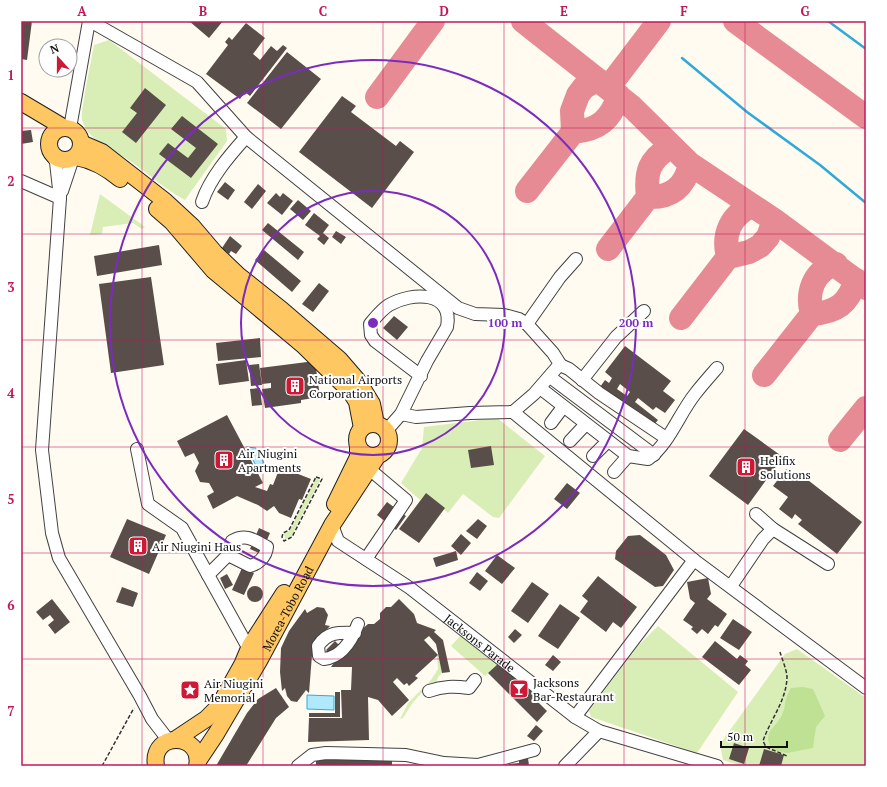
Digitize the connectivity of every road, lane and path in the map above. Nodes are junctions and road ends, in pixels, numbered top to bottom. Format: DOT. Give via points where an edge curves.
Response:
graph roads {
  1 [pos="89,21"];
  2 [pos="21,102"];
  3 [pos="21,114"];
  4 [pos="66,128"];
  5 [pos="246,137"];
  6 [pos="50,145"];
  7 [pos="76,153"];
  8 [pos="21,181"];
  9 [pos="60,198"];
  10 [pos="202,202"];
  11 [pos="576,259"];
  12 [pos="644,311"];
  13 [pos="527,324"];
  14 [pos="560,365"];
  15 [pos="718,368"];
  16 [pos="421,376"];
  17 [pos="550,377"];
  18 [pos="582,380"];
  19 [pos="540,388"];
  20 [pos="564,407"];
  21 [pos="513,412"];
  22 [pos="401,414"];
  23 [pos="551,423"];
  24 [pos="586,424"];
  25 [pos="374,428"];
  26 [pos="666,438"];
  27 [pos="570,441"];
  28 [pos="608,442"];
  29 [pos="358,446"];
  30 [pos="136,449"];
  31 [pos="378,455"];
  32 [pos="654,455"];
  33 [pos="594,456"];
  34 [pos="628,456"];
  35 [pos="368,468"];
  36 [pos="614,472"];
  37 [pos="756,514"];
  38 [pos="332,525"];
  39 [pos="773,529"];
  40 [pos="286,530"];
  41 [pos="338,541"];
  42 [pos="321,546"];
  43 [pos="228,555"];
  44 [pos="366,559"];
  45 [pos="694,560"];
  46 [pos="828,564"];
  47 [pos="208,575"];
  48 [pos="731,586"];
  49 [pos="249,649"];
  50 [pos="780,652"];
  51 [pos="475,680"];
  52 [pos="866,688"];
  53 [pos="429,691"];
  54 [pos="140,696"];
  55 [pos="575,716"];
  56 [pos="152,719"];
  57 [pos="599,731"];
  58 [pos="172,740"];
  59 [pos="534,750"];
  60 [pos="787,756"];
  61 [pos="155,763"];
  62 [pos="198,764"];
  63 [pos="102,766"];
  64 [pos="298,766"];
  65 [pos="565,766"];
  66 [pos="717,766"];
  1 -- 4 [label="street"];
  1 -- 5 [label="street" via="197,82"];
  2 -- 4 [label="main road"];
  3 -- 6 [label="main road" via="39,124"];
  4 -- 6 [label="main road" via="54,131"];
  4 -- 7 [label="main road" via="79,137"];
  5 -- 10 [label="street" via="217,173"];
  5 -- 13 [label="street" via="458,308 475,314 504,314"];
  6 -- 7 [label="main road" via="61,160"];
  6 -- 9 [label="street" via="56,162"];
  7 -- 9 [label="street"];
  7 -- 25 [label="main road" via="102,152 164,201 192,226 238,275 339,359 358,381 372,404"];
  8 -- 9 [label="street"];
  9 -- 54 [label="street" via="42,450 52,533 59,558"];
  11 -- 13 [label="street"];
  12 -- 18 [label="street" via="616,337"];
  13 -- 14 [label="street" via="553,352"];
  14 -- 17 [label="street"];
  14 -- 18 [label="street"];
  15 -- 26 [label="street" via="695,394"];
  16 -- 16 [label="street" via="375,341 370,335 370,324 389,305 410,297 426,296 440,303 448,322"];
  16 -- 22 [label="street"];
  17 -- 19 [label="street"];
  17 -- 32 [label="street"];
  18 -- 26 [label="street"];
  19 -- 20 [label="street"];
  19 -- 21 [label="street"];
  20 -- 23 [label="street"];
  20 -- 24 [label="street"];
  21 -- 22 [label="street" via="416,417"];
  21 -- 45 [label="street"];
  22 -- 25 [label="street"];
  24 -- 27 [label="street"];
  24 -- 28 [label="street"];
  25 -- 29 [label="main road" via="358,434"];
  25 -- 31 [label="main road" via="388,436 387,447"];
  26 -- 32 [label="street"];
  28 -- 33 [label="street"];
  28 -- 34 [label="street"];
  29 -- 31 [label="main road" via="366,454"];
  29 -- 49 [label="main road, Morea-Tobo Road" via="358,457 339,496 297,573"];
  30 -- 47 [label="street" via="148,504 182,528"];
  31 -- 35 [label="main road, Morea-Tobo Road"];
  32 -- 34 [label="street" via="648,459"];
  34 -- 36 [label="street"];
  35 -- 38 [label="main road, Morea-Tobo Road"];
  35 -- 44 [label="street" via="406,500"];
  37 -- 39 [label="street"];
  38 -- 41 [label="street"];
  38 -- 42 [label="main road, Morea-Tobo Road"];
  39 -- 46 [label="street"];
  39 -- 48 [label="street"];
  40 -- 40 [label="path" via="282,537 286,541 292,537 322,479 316,476 289,530"];
  41 -- 42 [label="street"];
  41 -- 44 [label="street, Jacksons Parade"];
  42 -- 62 [label="main road, Morea-Tobo Road" via="259,661"];
  43 -- 47 [label="street"];
  44 -- 55 [label="street, Jacksons Parade" via="419,595"];
  45 -- 48 [label="street"];
  45 -- 55 [label="street"];
  47 -- 49 [label="street"];
  48 -- 52 [label="street"];
  49 -- 58 [label="main road, Morea-Tobo Road" via="214,713"];
  50 -- 60 [label="path" via="787,676 778,710 763,741 766,747"];
  51 -- 53 [label="street" via="469,688 440,687"];
  54 -- 56 [label="street"];
  54 -- 63 [label="path"];
  55 -- 57 [label="street, Jacksons Parade"];
  56 -- 58 [label="street"];
  56 -- 61 [label="street"];
  57 -- 65 [label="street"];
  57 -- 66 [label="street, Jacksons Parade"];
  58 -- 61 [label="main road, Morea-Tobo Road" via="157,752"];
  58 -- 62 [label="main road" via="186,742 192,746 197,753"];
  59 -- 64 [label="street" via="478,765 444,763 406,755 326,753 312,755"];
}
